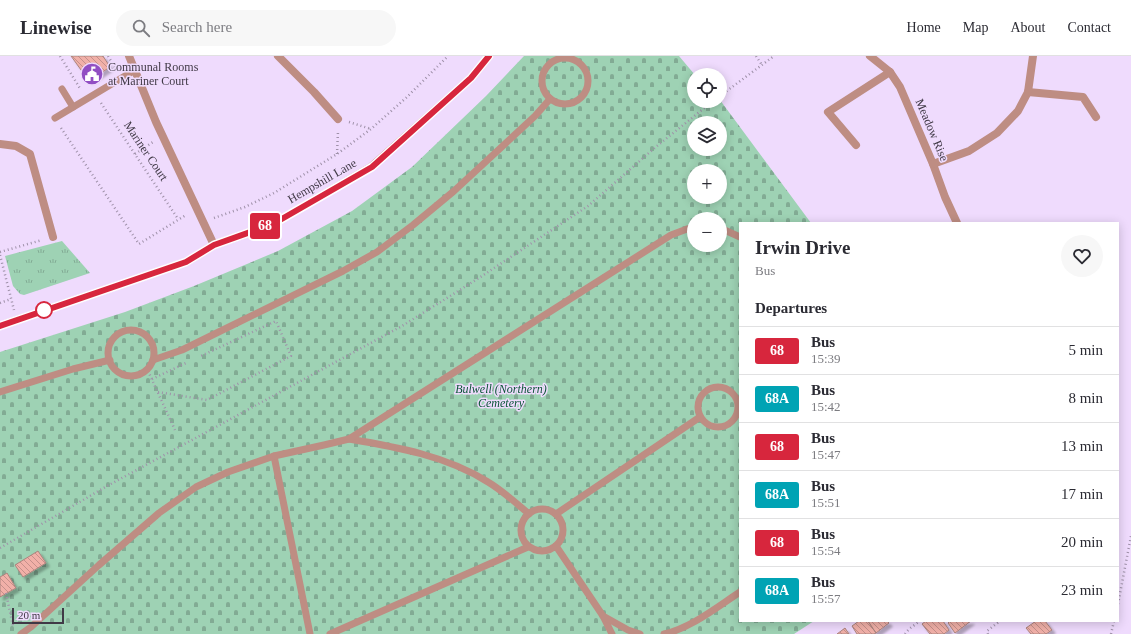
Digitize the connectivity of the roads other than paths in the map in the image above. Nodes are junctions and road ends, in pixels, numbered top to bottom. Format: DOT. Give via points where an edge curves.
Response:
graph roads {
  1 [pos="129,56"];
  2 [pos="278,56"];
  3 [pos="489,56"];
  4 [pos="870,56"];
  5 [pos="1033,56"];
  6 [pos="563,57"];
  7 [pos="576,58"];
  8 [pos="135,70"];
  9 [pos="890,72"];
  10 [pos="62,89"];
  11 [pos="1028,92"];
  12 [pos="550,99"];
  13 [pos="73,107"];
  14 [pos="1096,117"];
  15 [pos="54,118"];
  16 [pos="338,119"];
  17 [pos="0,144"];
  18 [pos="856,145"];
  19 [pos="933,164"];
  20 [pos="957,222"];
  21 [pos="687,229"];
  22 [pos="727,231"];
  23 [pos="53,237"];
  24 [pos="739,237"];
  25 [pos="214,245"];
  26 [pos="0,326"];
  27 [pos="110,360"];
  28 [pos="152,360"];
  29 [pos="0,392"];
  30 [pos="700,417"];
  31 [pos="349,439"];
  32 [pos="274,456"];
  33 [pos="529,514"];
  34 [pos="556,514"];
  35 [pos="556,546"];
  36 [pos="528,547"];
  37 [pos="739,593"];
  38 [pos="603,616"];
  39 [pos="21,634"];
  40 [pos="310,634"];
  41 [pos="330,634"];
  42 [pos="612,634"];
  43 [pos="640,634"];
  44 [pos="664,634"];
  1 -- 8 [label="street"];
  2 -- 16 [label="street"];
  3 -- 25 [label="street, Hempshill Lane" via="471,78 372,167 273,224"];
  4 -- 9 [label="street, Meadow Rise"];
  5 -- 11 [label="street"];
  6 -- 7 [label="lane"];
  6 -- 12 [label="lane" via="548,66 543,75 543,85"];
  7 -- 12 [label="lane" via="588,77 587,87 582,96 574,102 564,104"];
  8 -- 13 [label="lane"];
  8 -- 25 [label="street"];
  9 -- 18 [label="street" via="828,112"];
  9 -- 19 [label="street, Meadow Rise" via="900,87"];
  10 -- 13 [label="lane"];
  11 -- 14 [label="street" via="1083,97"];
  11 -- 19 [label="street" via="1018,111 997,134 969,151"];
  12 -- 28 [label="lane" via="454,191 377,252 189,346"];
  13 -- 15 [label="lane"];
  17 -- 23 [label="street" via="16,146 30,154"];
  19 -- 20 [label="street, Meadow Rise"];
  21 -- 31 [label="lane" via="671,235"];
  22 -- 24 [label="lane"];
  25 -- 26 [label="street, Hempshill Lane" via="186,262"];
  27 -- 28 [label="lane" via="119,373 129,376 139,374"];
  27 -- 28 [label="lane" via="109,346 114,337 132,330 142,333 150,340"];
  27 -- 29 [label="lane"];
  30 -- 30 [label="lane" via="697,405 700,396 706,390 714,386 732,391 737,399 738,408 736,417 729,424 721,427 712,426"];
  30 -- 34 [label="lane"];
  31 -- 32 [label="lane"];
  31 -- 33 [label="lane" via="419,453 446,462 487,481"];
  32 -- 39 [label="lane" via="228,472 196,487 159,514"];
  32 -- 40 [label="lane"];
  33 -- 34 [label="lane" via="540,509"];
  33 -- 36 [label="lane" via="522,524 521,532"];
  34 -- 35 [label="lane" via="563,528"];
  35 -- 36 [label="lane" via="544,551"];
  35 -- 38 [label="lane"];
  36 -- 41 [label="lane"];
  37 -- 44 [label="lane" via="692,623"];
  38 -- 42 [label="lane"];
  38 -- 43 [label="lane"];
}
